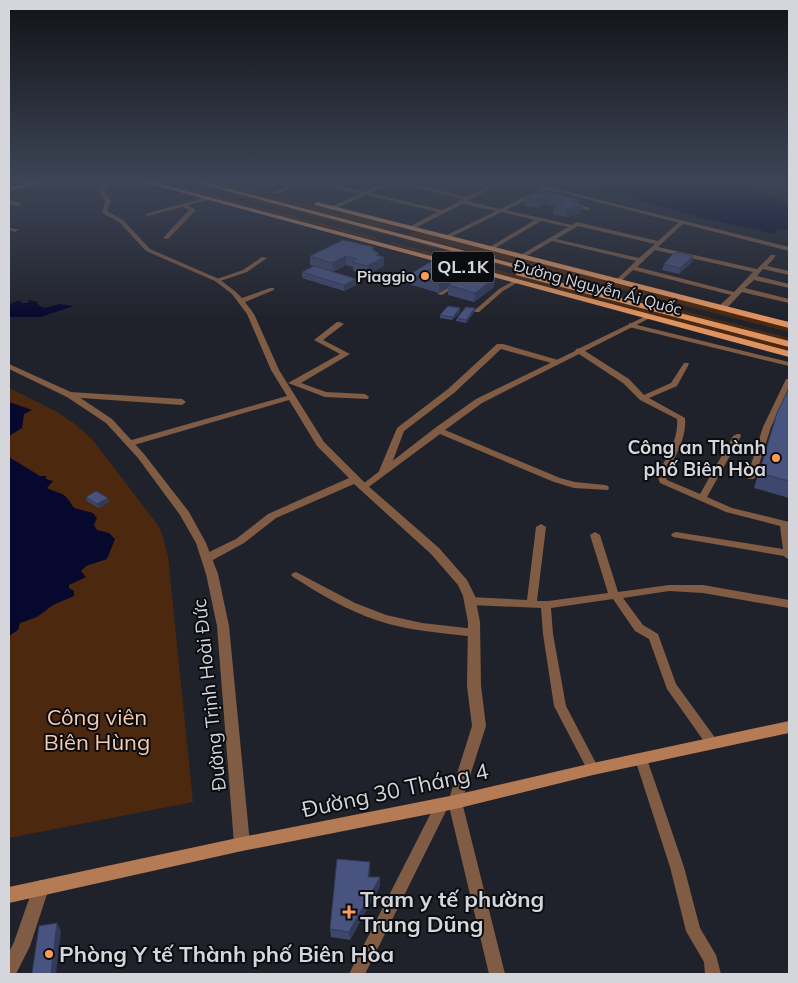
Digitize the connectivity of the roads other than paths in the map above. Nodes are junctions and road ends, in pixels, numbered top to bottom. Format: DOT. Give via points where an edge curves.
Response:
graph roads {
  1 [pos="126,226"];
  2 [pos="178,226"];
  3 [pos="309,226"];
  4 [pos="339,226"];
  5 [pos="367,226"];
  6 [pos="403,226"];
  7 [pos="415,226"];
  8 [pos="471,226"];
  9 [pos="529,226"];
  10 [pos="572,226"];
  11 [pos="588,226"];
  12 [pos="678,226"];
  13 [pos="697,226"];
  14 [pos="411,228"];
  15 [pos="398,234"];
  16 [pos="166,238"];
  17 [pos="447,238"];
  18 [pos="389,239"];
  19 [pos="550,239"];
  20 [pos="660,242"];
  21 [pos="378,244"];
  22 [pos="490,248"];
  23 [pos="654,248"];
  24 [pos="789,249"];
  25 [pos="521,256"];
  26 [pos="773,256"];
  27 [pos="264,258"];
  28 [pos="640,260"];
  29 [pos="632,268"];
  30 [pos="759,269"];
  31 [pos="478,271"];
  32 [pos="789,273"];
  33 [pos="751,277"];
  34 [pos="217,280"];
  35 [pos="517,281"];
  36 [pos="618,281"];
  37 [pos="789,286"];
  38 [pos="272,289"];
  39 [pos="738,292"];
  40 [pos="440,294"];
  41 [pos="240,301"];
  42 [pos="789,301"];
  43 [pos="722,308"];
  44 [pos="477,311"];
  45 [pos="648,317"];
  46 [pos="340,324"];
  47 [pos="632,325"];
  48 [pos="789,325"];
  49 [pos="789,335"];
  50 [pos="789,344"];
  51 [pos="578,350"];
  52 [pos="789,354"];
  53 [pos="555,362"];
  54 [pos="686,364"];
  55 [pos="789,364"];
  56 [pos="9,366"];
  57 [pos="789,381"];
  58 [pos="283,383"];
  59 [pos="296,383"];
  60 [pos="70,395"];
  61 [pos="292,397"];
  62 [pos="366,397"];
  63 [pos="643,398"];
  64 [pos="182,402"];
  65 [pos="438,430"];
  66 [pos="737,436"];
  67 [pos="131,443"];
  68 [pos="384,471"];
  69 [pos="751,477"];
  70 [pos="359,483"];
  71 [pos="605,488"];
  72 [pos="702,499"];
  73 [pos="786,525"];
  74 [pos="541,527"];
  75 [pos="595,535"];
  76 [pos="676,535"];
  77 [pos="788,555"];
  78 [pos="207,558"];
  79 [pos="296,575"];
  80 [pos="616,595"];
  81 [pos="470,602"];
  82 [pos="532,604"];
  83 [pos="789,604"];
  84 [pos="546,605"];
  85 [pos="474,632"];
  86 [pos="789,727"];
  87 [pos="712,743"];
  88 [pos="641,758"];
  89 [pos="593,769"];
  90 [pos="448,804"];
  91 [pos="242,844"];
  92 [pos="41,888"];
  93 [pos="9,895"];
  94 [pos="9,969"];
  95 [pos="357,974"];
  96 [pos="498,974"];
  97 [pos="713,974"];
  1 -- 34 [label="street" via="148,250"];
  2 -- 16 [label="street"];
  3 -- 21 [label="main road, Đường Nguyễn Ái Quốc / QL.1K"];
  4 -- 18 [label="main road, Đường Nguyễn Ái Quốc / QL.1K"];
  5 -- 15 [label="main road, Đường Nguyễn Ái Quốc / QL.1K"];
  6 -- 14 [label="main road, Đường Nguyễn Ái Quốc / QL.1K"];
  7 -- 14 [label="street"];
  8 -- 17 [label="street"];
  9 -- 22 [label="street"];
  10 -- 19 [label="street"];
  11 -- 20 [label="street"];
  12 -- 20 [label="street"];
  13 -- 24 [label="street"];
  14 -- 15 [label="main road"];
  14 -- 17 [label="main road, Đường Nguyễn Ái Quốc / QL.1K"];
  15 -- 18 [label="main road"];
  15 -- 49 [label="main road, Đường Nguyễn Ái Quốc / QL.1K"];
  17 -- 22 [label="main road, Đường Nguyễn Ái Quốc / QL.1K"];
  18 -- 21 [label="main road"];
  18 -- 50 [label="main road, Đường Nguyễn Ái Quốc / QL.1K"];
  19 -- 25 [label="street"];
  19 -- 28 [label="street"];
  20 -- 23 [label="street"];
  21 -- 31 [label="main road, Đường Nguyễn Ái Quốc / QL.1K"];
  22 -- 25 [label="main road, Đường Nguyễn Ái Quốc / QL.1K"];
  23 -- 28 [label="street"];
  23 -- 30 [label="street"];
  25 -- 36 [label="main road, Đường Nguyễn Ái Quốc / QL.1K"];
  26 -- 30 [label="street"];
  27 -- 34 [label="lane" via="245,271"];
  28 -- 29 [label="street"];
  29 -- 36 [label="street"];
  29 -- 39 [label="street"];
  30 -- 32 [label="street"];
  30 -- 33 [label="street"];
  31 -- 35 [label="main road, Đường Nguyễn Ái Quốc / QL.1K"];
  31 -- 40 [label="street"];
  33 -- 37 [label="street"];
  33 -- 39 [label="street"];
  34 -- 41 [label="street"];
  35 -- 44 [label="lane"];
  35 -- 45 [label="main road, Đường Nguyễn Ái Quốc / QL.1K"];
  36 -- 43 [label="main road, Đường Nguyễn Ái Quốc / QL.1K"];
  38 -- 41 [label="street"];
  39 -- 42 [label="street"];
  39 -- 43 [label="street"];
  41 -- 58 [label="street" via="250,314"];
  43 -- 48 [label="main road, Đường Nguyễn Ái Quốc / QL.1K"];
  45 -- 47 [label="lane"];
  45 -- 52 [label="main road, Đường Nguyễn Ái Quốc / QL.1K"];
  46 -- 59 [label="street" via="318,340 346,354"];
  47 -- 51 [label="lane"];
  47 -- 55 [label="street"];
  51 -- 53 [label="lane"];
  51 -- 63 [label="lane" via="623,379"];
  53 -- 65 [label="lane" via="479,401"];
  53 -- 68 [label="street" via="500,346 400,430"];
  54 -- 63 [label="lane" via="672,386"];
  56 -- 60 [label="street, Đường Trịnh Hoài Đức"];
  57 -- 69 [label="lane" via="767,427"];
  58 -- 59 [label="street"];
  58 -- 61 [label="street"];
  59 -- 62 [label="street" via="325,394"];
  60 -- 64 [label="street"];
  60 -- 67 [label="street, Đường Trịnh Hoài Đức" via="109,422"];
  61 -- 67 [label="street"];
  61 -- 70 [label="street" via="320,444"];
  63 -- 72 [label="lane" via="682,421 662,479"];
  65 -- 68 [label="lane"];
  65 -- 71 [label="lane" via="557,480"];
  66 -- 72 [label="lane"];
  67 -- 78 [label="street, Đường Trịnh Hoài Đức" via="185,514"];
  68 -- 70 [label="lane"];
  70 -- 78 [label="street" via="272,516 240,541"];
  70 -- 81 [label="street" via="435,551 462,583"];
  72 -- 73 [label="lane" via="747,516"];
  73 -- 77 [label="lane"];
  74 -- 82 [label="lane"];
  75 -- 80 [label="lane"];
  76 -- 77 [label="lane"];
  78 -- 91 [label="street, Đường Trịnh Hoài Đức" via="224,626"];
  79 -- 85 [label="lane" via="379,617 412,625"];
  80 -- 83 [label="lane" via="656,589 696,589"];
  80 -- 84 [label="lane"];
  80 -- 87 [label="lane" via="639,628 654,638 671,686"];
  81 -- 82 [label="lane"];
  81 -- 85 [label="street"];
  82 -- 84 [label="lane"];
  84 -- 89 [label="lane" via="560,706"];
  85 -- 90 [label="street" via="474,686 479,726"];
  86 -- 87 [label="main road, Đường 30 Tháng 4"];
  87 -- 88 [label="main road, Đường 30 Tháng 4"];
  88 -- 89 [label="main road, Đường 30 Tháng 4"];
  88 -- 97 [label="lane" via="693,931 711,960"];
  89 -- 90 [label="main road, Đường 30 Tháng 4"];
  90 -- 91 [label="main road, Đường 30 Tháng 4"];
  90 -- 95 [label="lane"];
  90 -- 96 [label="lane"];
  91 -- 92 [label="main road, Đường 30 Tháng 4"];
  92 -- 93 [label="main road, Đường 30 Tháng 4"];
  92 -- 94 [label="street"];
}
